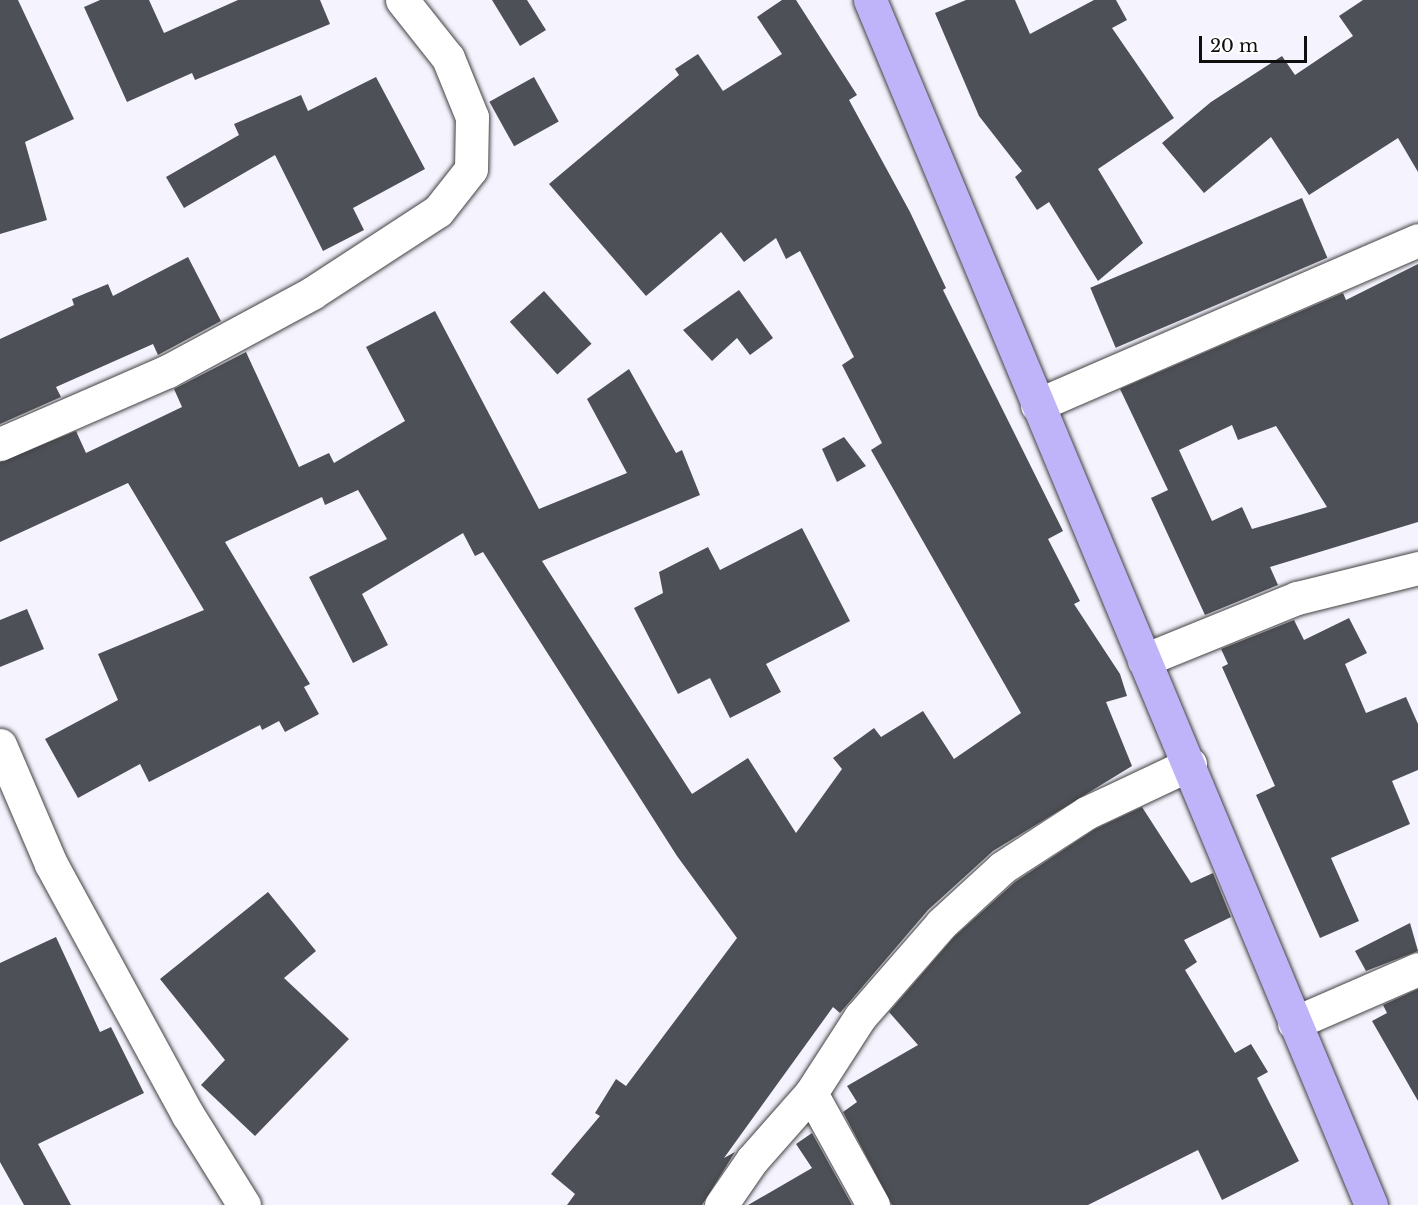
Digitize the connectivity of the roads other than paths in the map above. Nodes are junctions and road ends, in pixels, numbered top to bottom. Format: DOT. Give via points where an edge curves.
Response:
graph roads {
  1 [pos="402,0"];
  2 [pos="870,0"];
  3 [pos="1418,240"];
  4 [pos="1037,405"];
  5 [pos="0,444"];
  6 [pos="1418,568"];
  7 [pos="1144,660"];
  8 [pos="0,745"];
  9 [pos="1190,764"];
  10 [pos="1418,969"];
  11 [pos="1294,1023"];
  12 [pos="811,1093"];
  13 [pos="244,1205"];
  14 [pos="721,1205"];
  15 [pos="873,1205"];
  16 [pos="1371,1205"];
  1 -- 5 [label="street" via="448,58 472,117 471,170 438,211 312,293 168,371"];
  2 -- 4 [label="main road"];
  3 -- 4 [label="street"];
  4 -- 7 [label="main road"];
  6 -- 7 [label="street" via="1297,598"];
  7 -- 9 [label="main road"];
  8 -- 13 [label="street" via="57,874 188,1115"];
  9 -- 11 [label="main road"];
  9 -- 12 [label="street" via="1086,813 1003,867 941,924 860,1017"];
  10 -- 11 [label="street"];
  11 -- 16 [label="main road"];
  12 -- 14 [label="street" via="752,1160"];
  12 -- 15 [label="street"];
}
